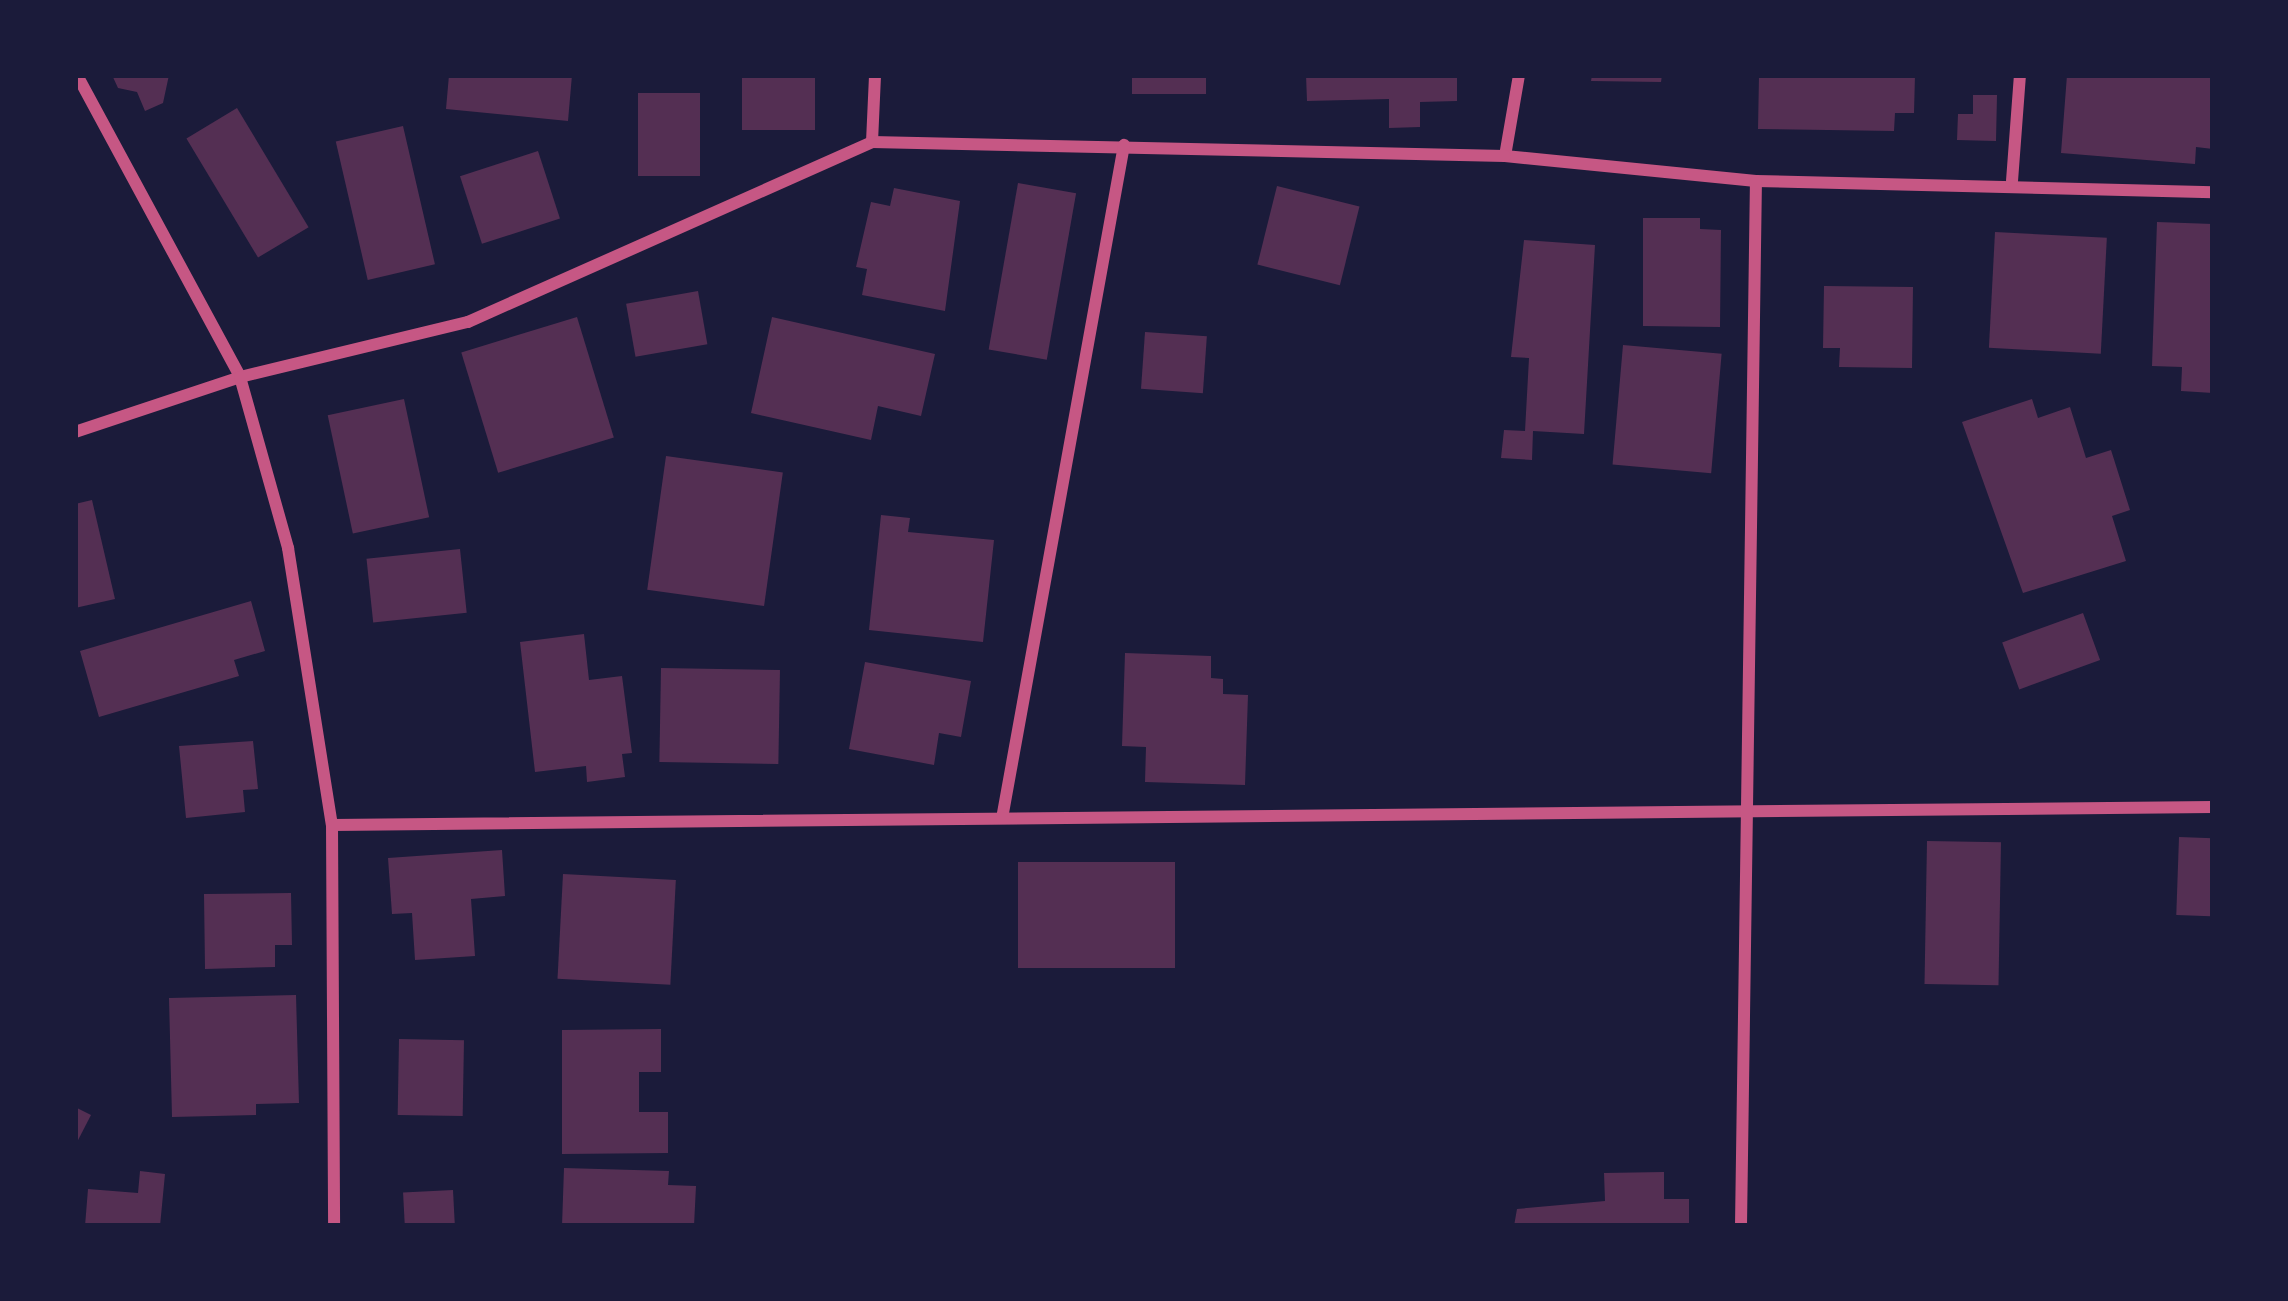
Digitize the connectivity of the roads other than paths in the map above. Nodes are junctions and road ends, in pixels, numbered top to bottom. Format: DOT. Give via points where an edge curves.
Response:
graph roads {
  1 [pos="77,75"];
  2 [pos="875,75"];
  3 [pos="1519,75"];
  4 [pos="2020,75"];
  5 [pos="872,142"];
  6 [pos="1124,145"];
  7 [pos="1504,155"];
  8 [pos="1756,181"];
  9 [pos="2012,181"];
  10 [pos="2213,192"];
  11 [pos="240,376"];
  12 [pos="75,432"];
  13 [pos="2213,807"];
  14 [pos="1003,813"];
  15 [pos="1749,813"];
  16 [pos="332,825"];
  17 [pos="334,1226"];
  18 [pos="1741,1226"];
  1 -- 11 [label="street"];
  2 -- 5 [label="street"];
  3 -- 7 [label="street"];
  4 -- 9 [label="street"];
  5 -- 6 [label="street"];
  5 -- 11 [label="street" via="468,322"];
  6 -- 7 [label="street"];
  6 -- 14 [label="street"];
  7 -- 8 [label="street"];
  8 -- 9 [label="street"];
  8 -- 15 [label="street"];
  9 -- 10 [label="street"];
  11 -- 12 [label="street"];
  11 -- 16 [label="street" via="288,548"];
  13 -- 15 [label="street"];
  14 -- 15 [label="street"];
  14 -- 16 [label="street"];
  15 -- 18 [label="street"];
  16 -- 17 [label="street"];
}
